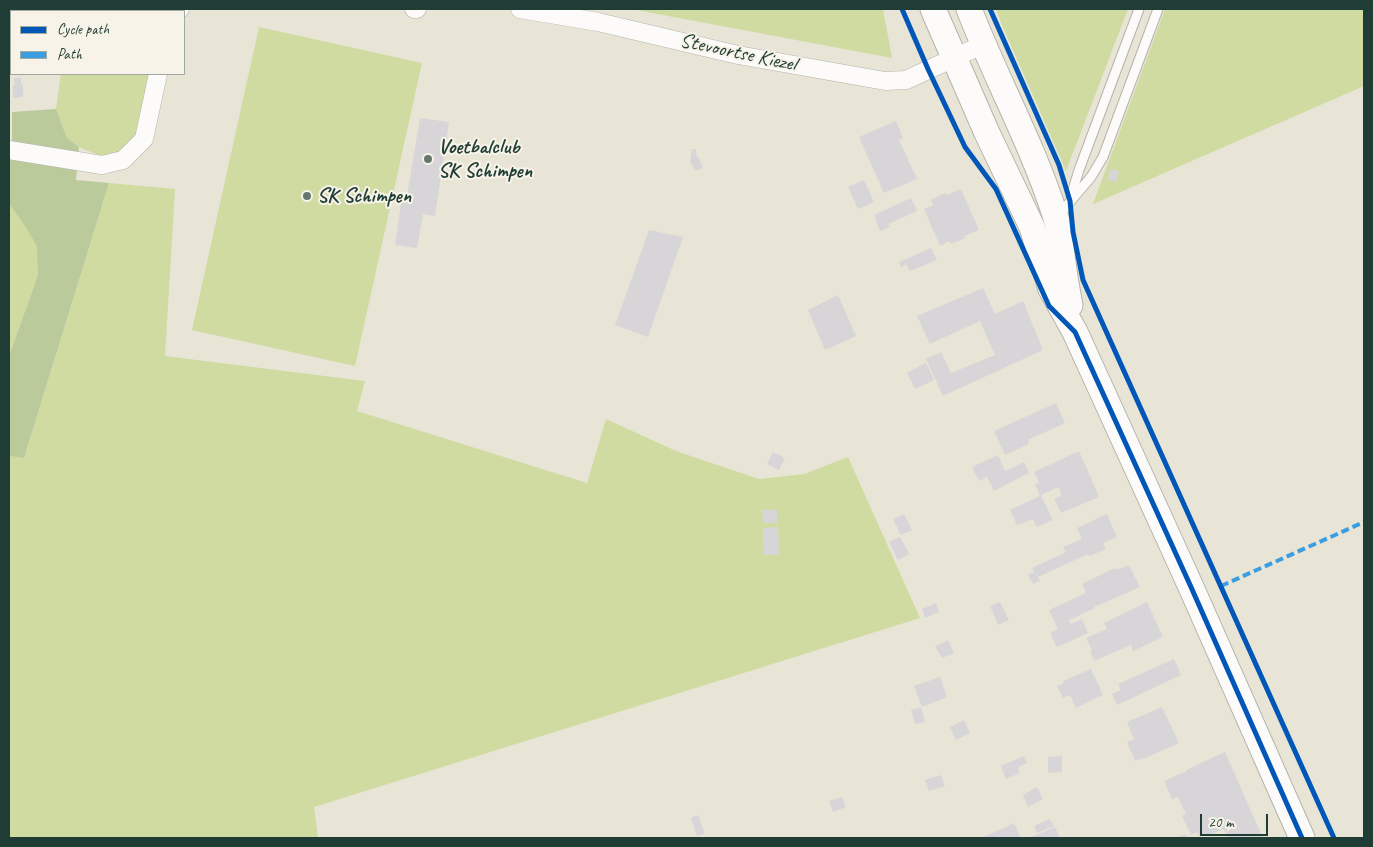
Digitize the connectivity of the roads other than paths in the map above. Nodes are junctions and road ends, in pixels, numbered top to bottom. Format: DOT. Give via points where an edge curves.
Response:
graph roads {
  1 [pos="520,9"];
  2 [pos="933,9"];
  3 [pos="969,9"];
  4 [pos="1139,9"];
  5 [pos="1158,9"];
  6 [pos="982,45"];
  7 [pos="954,58"];
  8 [pos="158,75"];
  9 [pos="9,150"];
  10 [pos="1015,154"];
  11 [pos="1049,218"];
  12 [pos="1302,838"];
  1 -- 7 [label="street, Stevoortse Kiezel" via="598,22 738,55 886,81 906,80"];
  2 -- 7 [label="main road"];
  3 -- 6 [label="main road"];
  4 -- 11 [label="lane" via="1079,170"];
  5 -- 11 [label="lane" via="1103,157 1091,177"];
  6 -- 7 [label="street, Stevoortse Kiezel"];
  6 -- 10 [label="main road"];
  7 -- 10 [label="main road"];
  8 -- 9 [label="street" via="144,139 123,160 102,165"];
  10 -- 11 [label="main road"];
  11 -- 12 [label="main road" via="1060,235 1075,332"];
}
